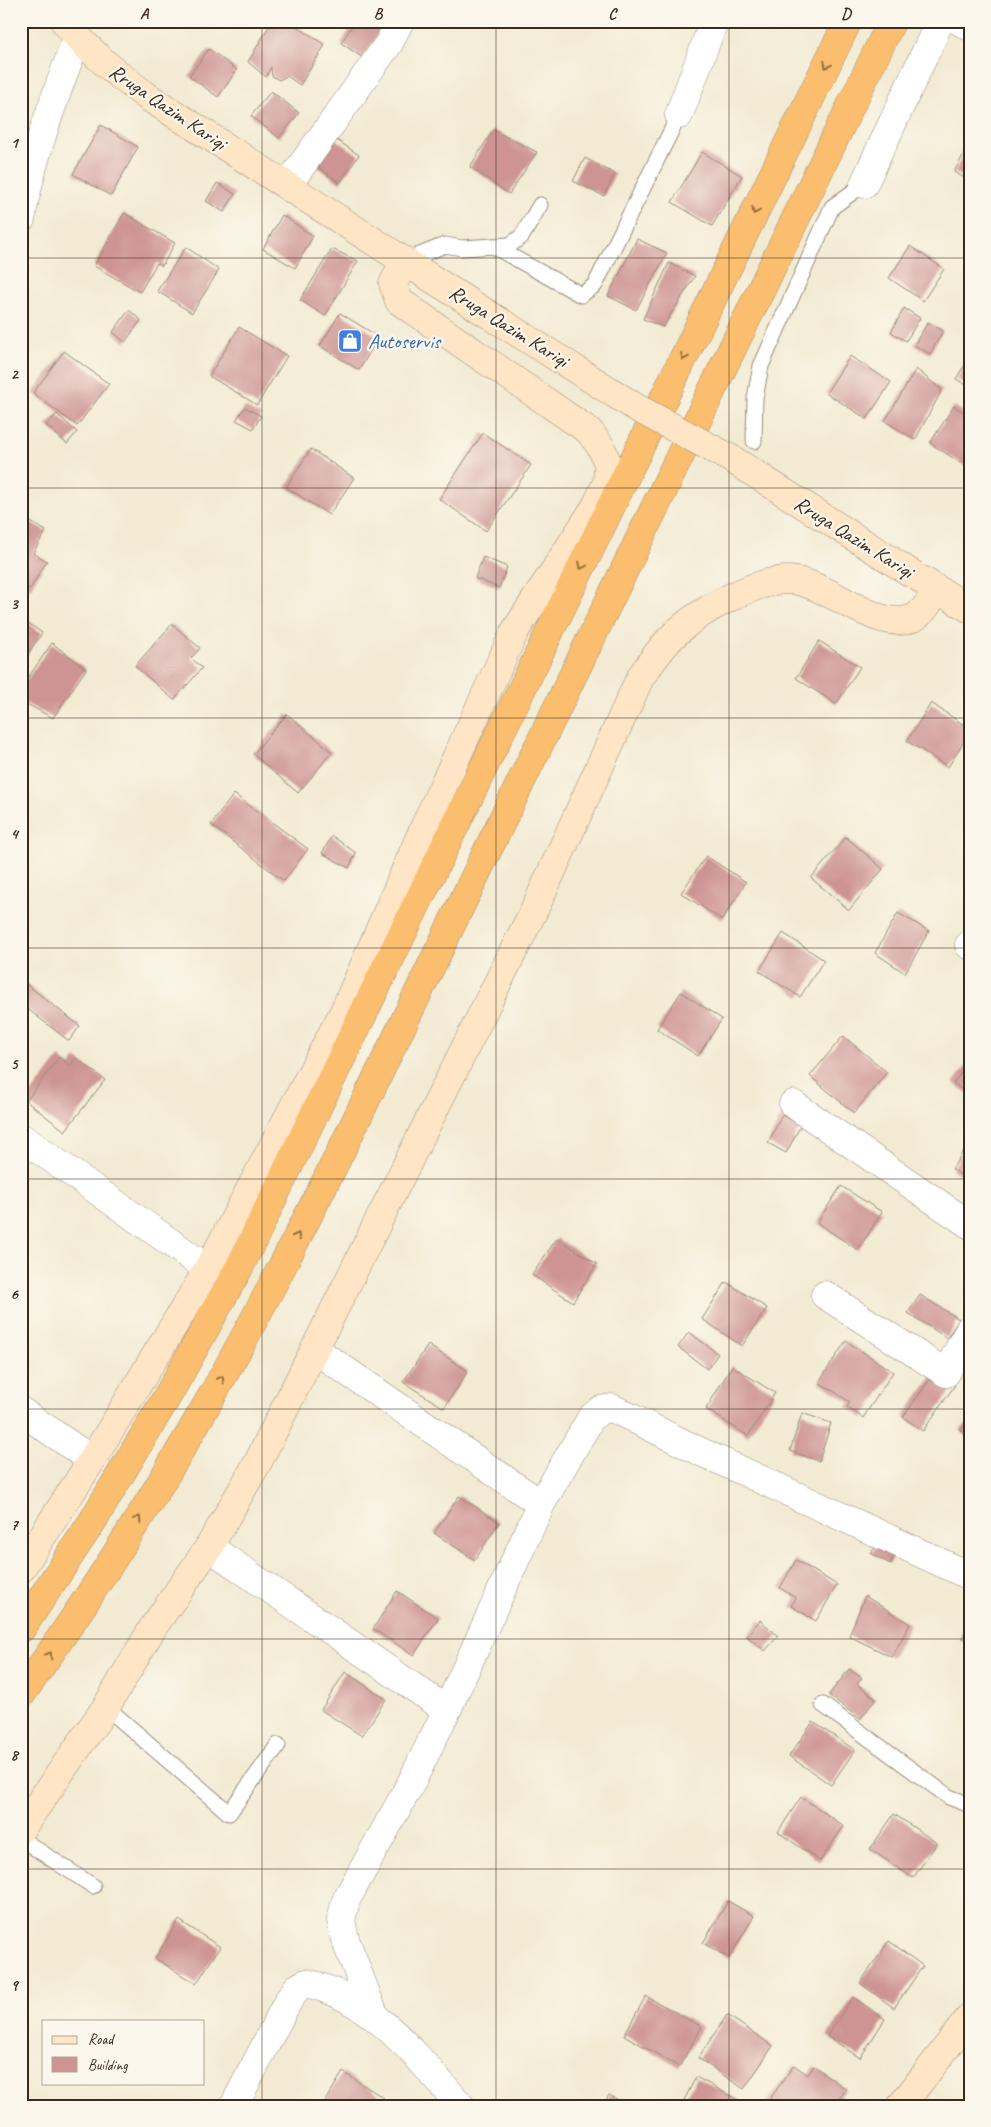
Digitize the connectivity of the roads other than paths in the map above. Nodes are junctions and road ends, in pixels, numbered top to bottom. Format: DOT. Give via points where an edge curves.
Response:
graph roads {
  1 [pos="400,21"];
  2 [pos="714,21"];
  3 [pos="848,21"];
  4 [pos="892,21"];
  5 [pos="940,21"];
  6 [pos="959,21"];
  7 [pos="970,27"];
  8 [pos="70,30"];
  9 [pos="679,115"];
  10 [pos="864,184"];
  11 [pos="287,186"];
  12 [pos="540,205"];
  13 [pos="21,219"];
  14 [pos="493,246"];
  15 [pos="405,261"];
  16 [pos="754,441"];
  17 [pos="937,589"];
  18 [pos="970,609"];
  19 [pos="793,1104"];
  20 [pos="21,1137"];
  21 [pos="970,1225"];
  22 [pos="208,1269"];
  23 [pos="826,1294"];
  24 [pos="970,1328"];
  25 [pos="314,1349"];
  26 [pos="21,1411"];
  27 [pos="92,1460"];
  28 [pos="541,1504"];
  29 [pos="209,1547"];
  30 [pos="21,1570"];
  31 [pos="970,1576"];
  32 [pos="21,1629"];
  33 [pos="21,1695"];
  34 [pos="823,1705"];
  35 [pos="106,1707"];
  36 [pos="447,1710"];
  37 [pos="278,1745"];
  38 [pos="970,1805"];
  39 [pos="21,1829"];
  40 [pos="21,1839"];
  41 [pos="93,1886"];
  42 [pos="376,2016"];
  43 [pos="970,2017"];
  44 [pos="909,2103"];
  45 [pos="458,2104"];
  46 [pos="234,2106"];
  1 -- 11 [label="street" via="388,43"];
  2 -- 9 [label="street"];
  3 -- 32 [label="highway, one-way" via="240,1266 92,1522"];
  33 -- 4 [label="highway, one-way" via="123,1544 204,1411 273,1284 340,1153"];
  5 -- 10 [label="street"];
  6 -- 7 [label="street"];
  8 -- 11 [label="street, Rruga Qazim Kariqi" via="108,67 148,97"];
  8 -- 13 [label="street"];
  9 -- 14 [label="lane" via="595,285 581,295"];
  10 -- 16 [label="lane" via="832,207 761,366 755,398"];
  11 -- 15 [label="street, Rruga Qazim Kariqi"];
  12 -- 14 [label="lane" via="522,236 510,245"];
  14 -- 15 [label="lane" via="462,248 445,245"];
  15 -- 17 [label="street, Rruga Qazim Kariqi, bridge" via="637,408 730,458"];
  15 -- 22 [label="street" via="392,284 399,301 589,431 608,464 607,482 577,538 515,631 425,825 345,1009"];
  17 -- 18 [label="street, Rruga Qazim Kariqi"];
  17 -- 25 [label="street" via="923,611 902,621 874,614 805,583 775,582 750,589 694,618 662,646 640,678 536,906"];
  19 -- 21 [label="street"];
  20 -- 22 [label="street"];
  22 -- 27 [label="street"];
  23 -- 24 [label="street" via="946,1373"];
  25 -- 28 [label="street"];
  25 -- 29 [label="street" via="258,1462"];
  26 -- 27 [label="street"];
  27 -- 30 [label="street"];
  28 -- 31 [label="street" via="591,1418 600,1410 612,1408"];
  28 -- 36 [label="street"];
  29 -- 35 [label="street" via="152,1628"];
  29 -- 36 [label="street"];
  34 -- 38 [label="lane" via="949,1797"];
  35 -- 37 [label="lane" via="229,1813"];
  35 -- 39 [label="street"];
  36 -- 42 [label="street" via="410,1785 346,1900 341,1920 345,1939"];
  40 -- 41 [label="lane"];
  42 -- 45 [label="street"];
  42 -- 46 [label="street" via="335,1991 306,1982 288,2001"];
  43 -- 44 [label="street"];
}
